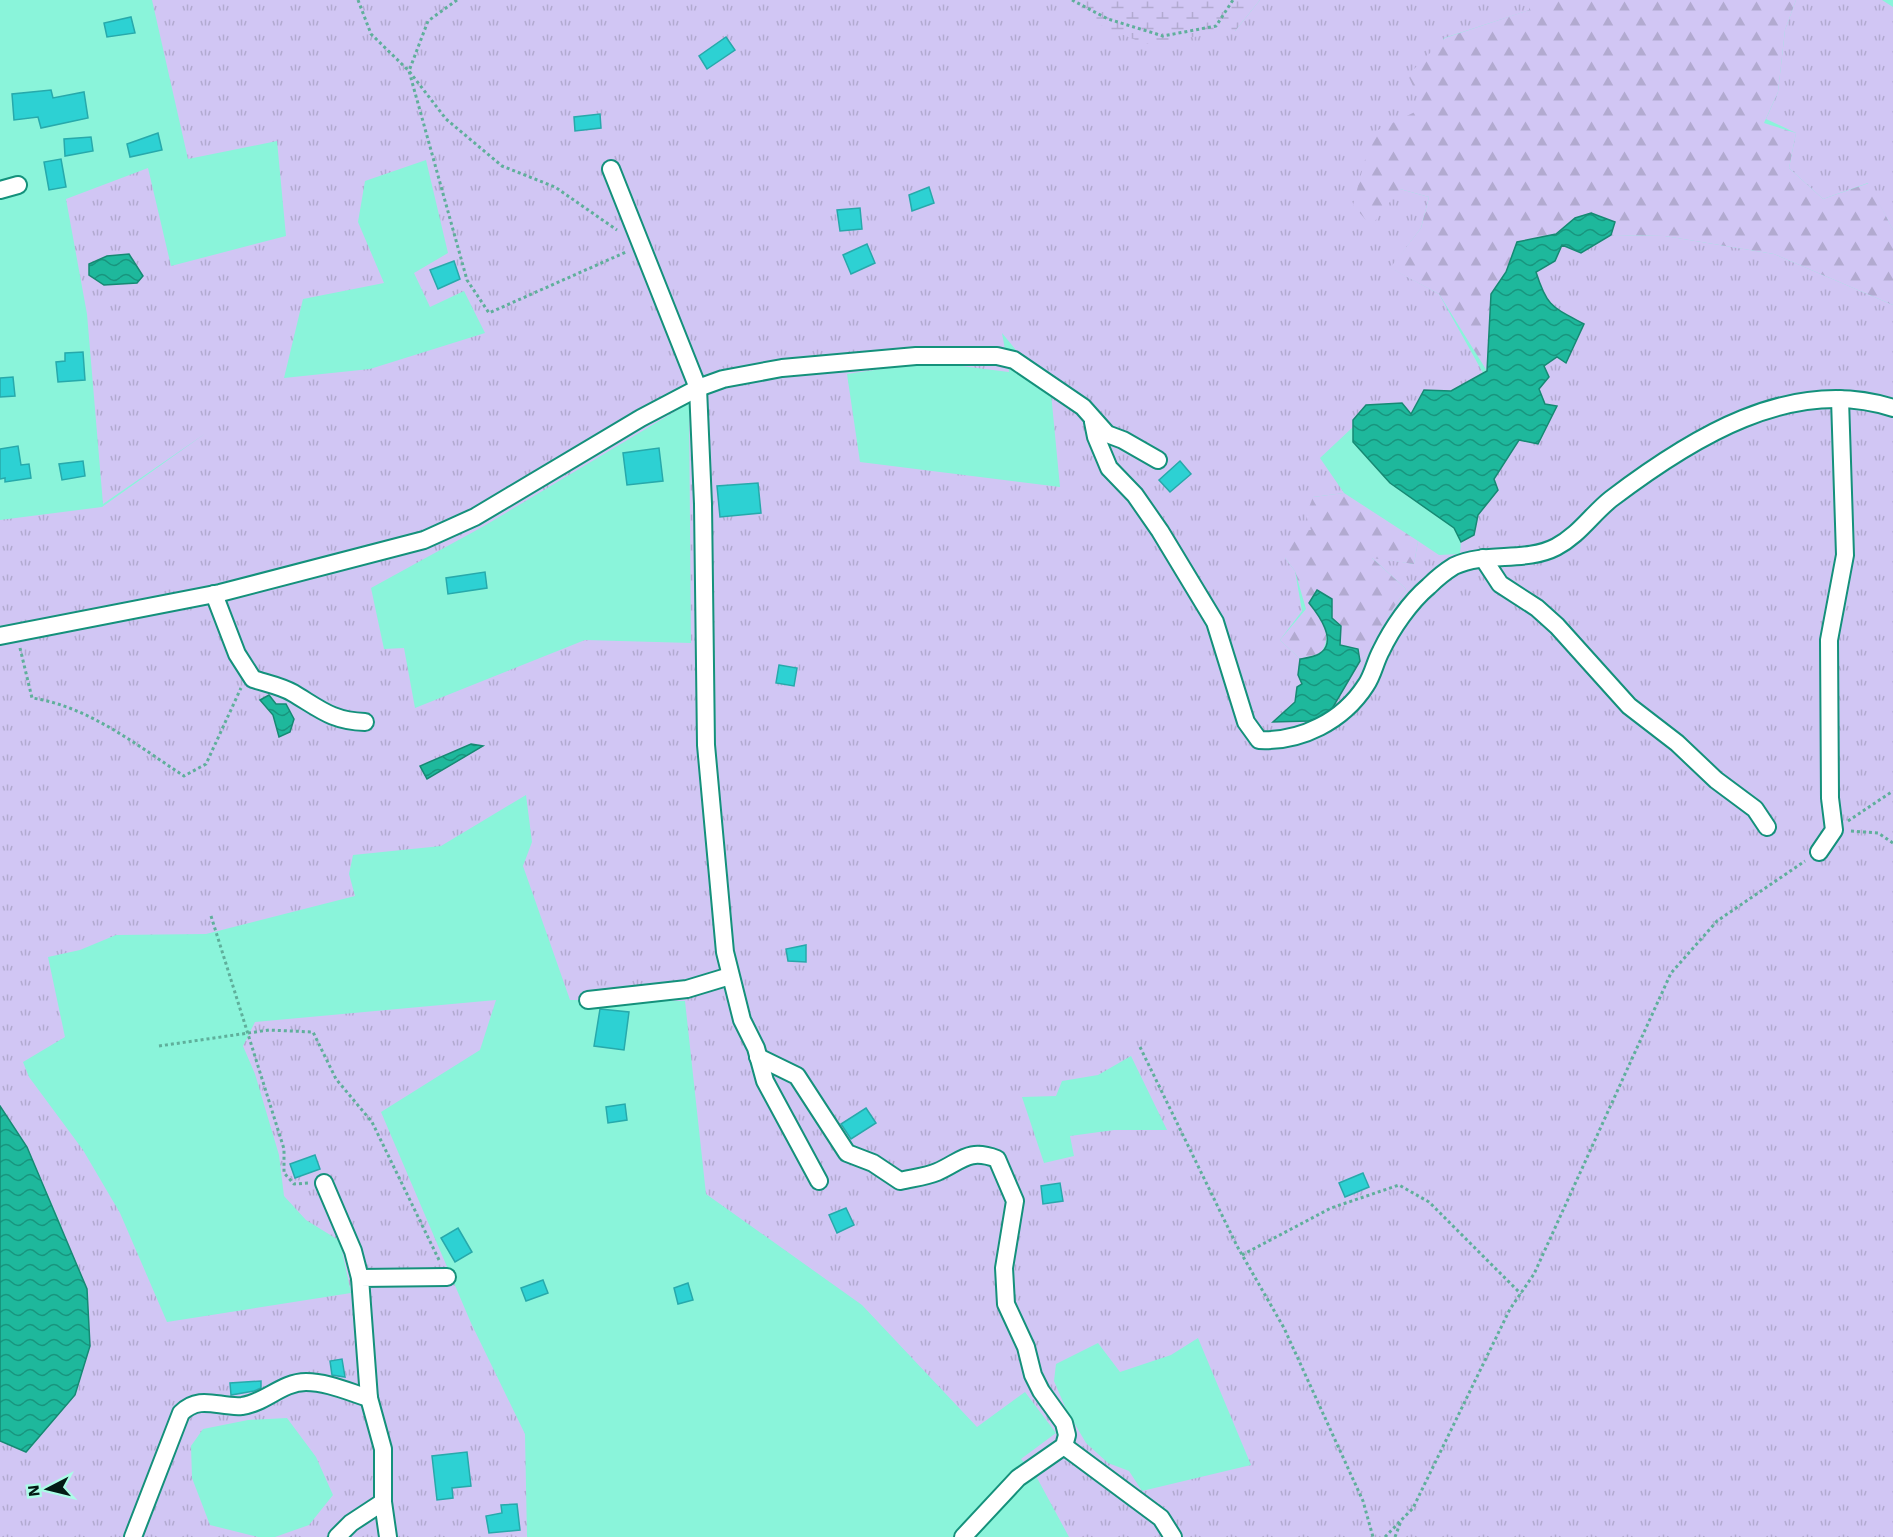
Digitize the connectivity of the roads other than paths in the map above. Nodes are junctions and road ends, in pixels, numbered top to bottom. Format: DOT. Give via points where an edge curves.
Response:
graph roads {
  1 [pos="611,169"];
  2 [pos="18,185"];
  3 [pos="0,190"];
  4 [pos="698,388"];
  5 [pos="1840,399"];
  6 [pos="1893,408"];
  7 [pos="1092,418"];
  8 [pos="1158,460"];
  9 [pos="1483,558"];
  10 [pos="214,594"];
  11 [pos="0,636"];
  12 [pos="365,722"];
  13 [pos="1767,827"];
  14 [pos="1819,852"];
  15 [pos="730,976"];
  16 [pos="588,1000"];
  17 [pos="758,1058"];
  18 [pos="819,1181"];
  19 [pos="324,1183"];
  20 [pos="447,1277"];
  21 [pos="360,1278"];
  22 [pos="369,1398"];
  23 [pos="1064,1446"];
  24 [pos="383,1502"];
  25 [pos="133,1537"];
  26 [pos="337,1537"];
  27 [pos="388,1537"];
  28 [pos="963,1537"];
  29 [pos="1173,1537"];
  1 -- 4 [label="street"];
  2 -- 3 [label="street"];
  4 -- 7 [label="street" via="782,368 916,356 998,356 1028,368 1083,407"];
  4 -- 10 [label="street" via="475,517 424,540"];
  4 -- 15 [label="street" via="706,745 720,922"];
  5 -- 6 [label="street" via="1869,400"];
  5 -- 9 [label="street" via="1820,398 1766,409 1717,431 1655,468 1555,547 1519,557"];
  5 -- 14 [label="street" via="1845,555 1830,640 1830,798 1834,830"];
  7 -- 8 [label="street" via="1107,434"];
  7 -- 9 [label="street" via="1109,468 1135,495 1160,531 1215,622 1246,722 1259,740 1280,741 1317,730 1346,709 1367,684 1391,634 1428,587 1455,566"];
  9 -- 13 [label="street" via="1500,584 1557,626 1629,706 1755,809"];
  10 -- 11 [label="street"];
  10 -- 12 [label="street" via="237,654 253,679 291,692 344,722"];
  15 -- 16 [label="street" via="687,989"];
  15 -- 17 [label="street"];
  17 -- 18 [label="street" via="765,1082"];
  17 -- 23 [label="street" via="797,1076 847,1153 873,1163 900,1181 936,1172 964,1156 982,1153 997,1159 1015,1201 1004,1268 1006,1304 1026,1347 1033,1375 1064,1423"];
  19 -- 21 [label="street" via="353,1251"];
  20 -- 21 [label="street"];
  21 -- 22 [label="street"];
  22 -- 24 [label="street" via="383,1449"];
  22 -- 25 [label="street" via="306,1382 292,1384 254,1403 189,1405 181,1413"];
  23 -- 28 [label="street" via="1018,1478"];
  23 -- 29 [label="street" via="1161,1518"];
  24 -- 26 [label="street"];
  24 -- 27 [label="street"];
}
